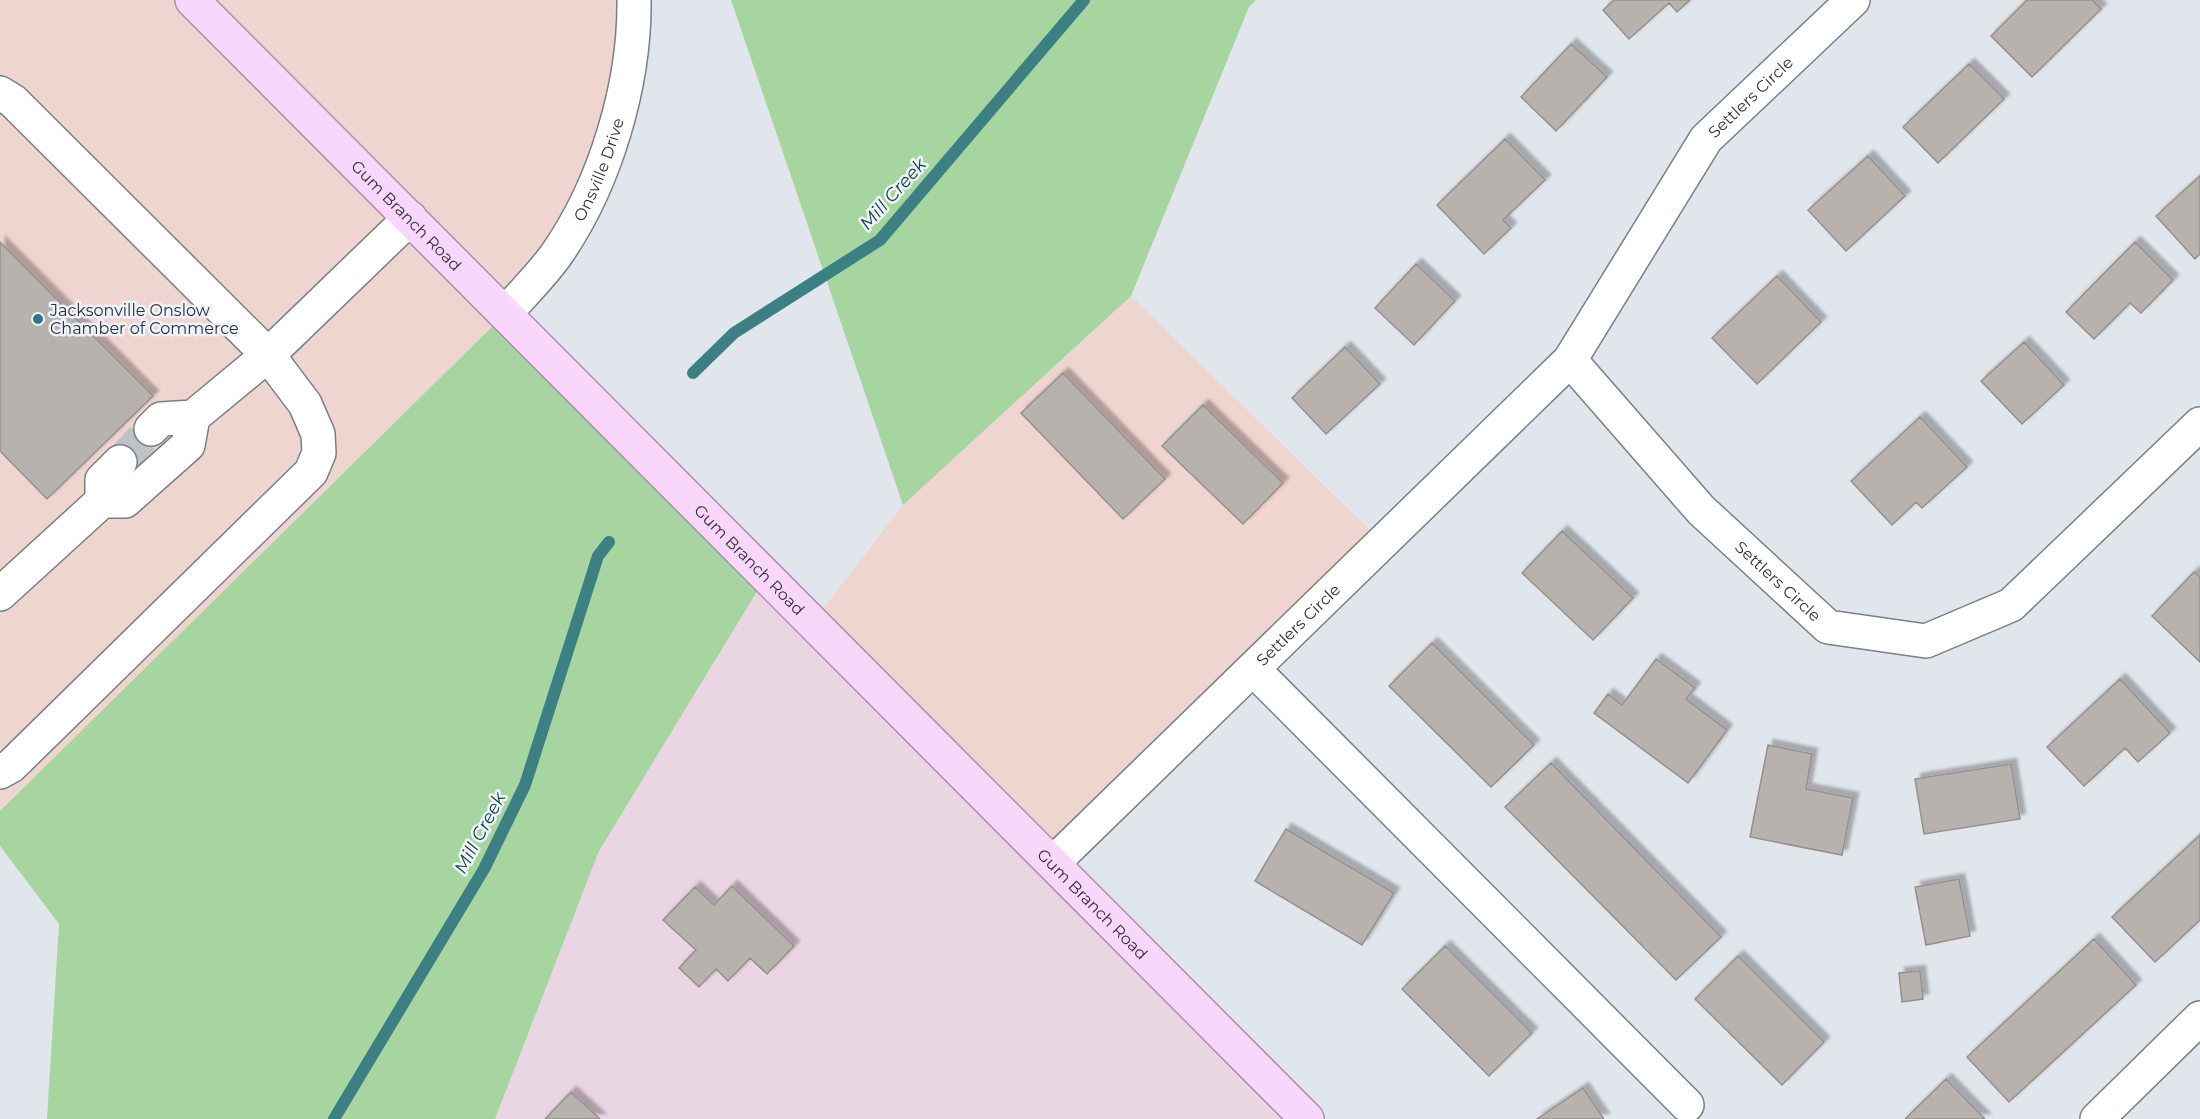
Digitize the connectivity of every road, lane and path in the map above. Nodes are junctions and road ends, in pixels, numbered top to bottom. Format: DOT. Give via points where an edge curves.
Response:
graph roads {
  1 [pos="192,0"];
  2 [pos="634,0"];
  3 [pos="1853,0"];
  4 [pos="0,93"];
  5 [pos="410,218"];
  6 [pos="506,314"];
  7 [pos="268,356"];
  8 [pos="1570,360"];
  9 [pos="193,417"];
  10 [pos="2200,424"];
  11 [pos="152,429"];
  12 [pos="120,462"];
  13 [pos="102,501"];
  14 [pos="0,594"];
  15 [pos="1254,669"];
  16 [pos="0,772"];
  17 [pos="1053,863"];
  18 [pos="2200,1018"];
  19 [pos="1687,1106"];
  20 [pos="1307,1119"];
  21 [pos="2097,1119"];
  1 -- 5 [label="main road, Gum Branch Road"];
  2 -- 6 [label="street, Onsville Drive" via="625,84 600,171 583,210 555,256"];
  3 -- 8 [label="street, Settlers Circle" via="1706,139"];
  4 -- 7 [label="street" via="13,101"];
  5 -- 6 [label="main road, Gum Branch Road"];
  5 -- 7 [label="street"];
  6 -- 17 [label="main road, Gum Branch Road"];
  7 -- 9 [label="street"];
  7 -- 16 [label="street" via="305,404 318,434 319,453 311,472 11,766"];
  8 -- 10 [label="street, Settlers Circle" via="1701,510 1828,627 1926,641 2011,605"];
  8 -- 15 [label="street, Settlers Circle"];
  9 -- 11 [label="street" via="161,419"];
  9 -- 13 [label="street" via="188,445 125,501"];
  12 -- 13 [label="street" via="102,480"];
  13 -- 14 [label="street"];
  15 -- 17 [label="street, Settlers Circle"];
  15 -- 19 [label="street"];
  17 -- 20 [label="main road, Gum Branch Road"];
  18 -- 21 [label="street"];
}
